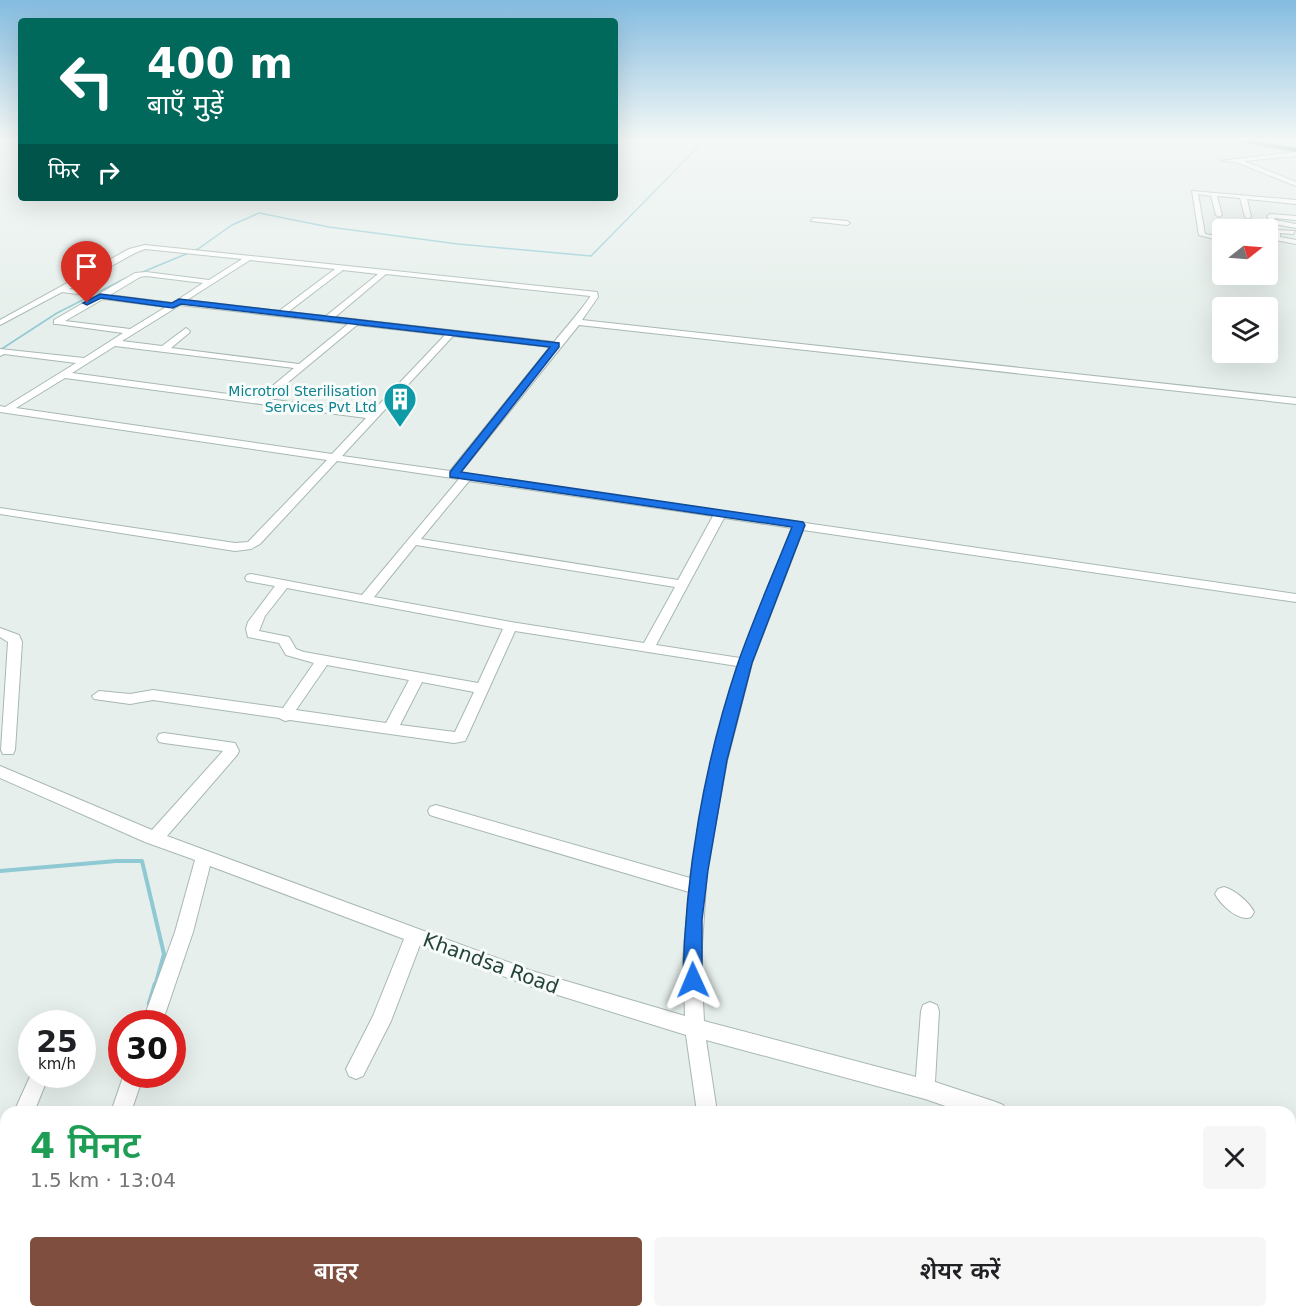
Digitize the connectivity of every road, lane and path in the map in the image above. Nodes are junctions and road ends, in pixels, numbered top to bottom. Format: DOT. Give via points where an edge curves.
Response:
graph roads {
  1 [pos="1196,202"];
  2 [pos="1216,202"];
  3 [pos="1244,202"];
  4 [pos="1266,202"];
  5 [pos="1284,202"];
  6 [pos="1198,210"];
  7 [pos="1268,212"];
  8 [pos="1286,213"];
  9 [pos="1248,218"];
  10 [pos="1296,218"];
  11 [pos="813,220"];
  12 [pos="847,223"];
  13 [pos="1296,226"];
  14 [pos="1296,233"];
  15 [pos="1212,236"];
  16 [pos="1296,242"];
  17 [pos="249,258"];
  18 [pos="341,268"];
  19 [pos="98,270"];
  20 [pos="114,272"];
  21 [pos="383,273"];
  22 [pos="210,282"];
  23 [pos="62,290"];
  24 [pos="82,293"];
  25 [pos="100,296"];
  26 [pos="176,303"];
  27 [pos="280,314"];
  28 [pos="328,319"];
  29 [pos="355,322"];
  30 [pos="577,322"];
  31 [pos="0,324"];
  32 [pos="186,331"];
  33 [pos="132,332"];
  34 [pos="452,332"];
  35 [pos="114,343"];
  36 [pos="556,345"];
  37 [pos="164,349"];
  38 [pos="0,352"];
  39 [pos="86,361"];
  40 [pos="303,367"];
  41 [pos="64,375"];
  42 [pos="260,400"];
  43 [pos="1296,401"];
  44 [pos="4,410"];
  45 [pos="374,416"];
  46 [pos="334,457"];
  47 [pos="454,474"];
  48 [pos="467,476"];
  49 [pos="0,511"];
  50 [pos="721,513"];
  51 [pos="799,525"];
  52 [pos="411,541"];
  53 [pos="250,578"];
  54 [pos="284,584"];
  55 [pos="680,585"];
  56 [pos="366,598"];
  57 [pos="1296,598"];
  58 [pos="511,626"];
  59 [pos="0,632"];
  60 [pos="648,647"];
  61 [pos="323,660"];
  62 [pos="745,663"];
  63 [pos="417,678"];
  64 [pos="481,688"];
  65 [pos="99,696"];
  66 [pos="285,716"];
  67 [pos="390,730"];
  68 [pos="164,738"];
  69 [pos="8,750"];
  70 [pos="0,772"];
  71 [pos="436,811"];
  72 [pos="154,838"];
  73 [pos="204,857"];
  74 [pos="697,887"];
  75 [pos="1224,894"];
  76 [pos="1245,912"];
  77 [pos="416,935"];
  78 [pos="157,1010"];
  79 [pos="930,1011"];
  80 [pos="695,1028"];
  81 [pos="356,1069"];
  82 [pos="34,1088"];
  83 [pos="129,1088"];
  84 [pos="925,1089"];
  85 [pos="26,1106"];
  86 [pos="122,1106"];
  87 [pos="706,1106"];
  88 [pos="977,1106"];
  1 -- 6 [label="street"];
  2 -- 6 [label="street" via="1219,213"];
  3 -- 9 [label="street"];
  4 -- 7 [label="street"];
  5 -- 8 [label="street"];
  6 -- 15 [label="street" via="1202,235"];
  10 -- 13 [label="street" via="1270,216 1272,222"];
  11 -- 12 [label="street"];
  14 -- 16 [label="street" via="1277,231 1277,239"];
  17 -- 18 [label="street"];
  17 -- 19 [label="street" via="145,247"];
  17 -- 22 [label="street"];
  18 -- 21 [label="street"];
  18 -- 27 [label="street"];
  19 -- 20 [label="street"];
  19 -- 23 [label="street"];
  21 -- 28 [label="street"];
  21 -- 30 [label="street" via="594,294"];
  22 -- 25 [label="street" via="142,274"];
  22 -- 26 [label="street"];
  23 -- 24 [label="street"];
  23 -- 31 [label="street"];
  25 -- 26 [label="street"];
  25 -- 33 [label="street" via="57,322"];
  26 -- 27 [label="street"];
  26 -- 33 [label="street"];
  27 -- 28 [label="street"];
  28 -- 29 [label="street"];
  29 -- 34 [label="street"];
  29 -- 40 [label="street"];
  30 -- 36 [label="street"];
  30 -- 43 [label="street"];
  32 -- 37 [label="street"];
  33 -- 35 [label="street"];
  34 -- 36 [label="street"];
  34 -- 45 [label="street"];
  35 -- 37 [label="street"];
  35 -- 39 [label="street"];
  36 -- 47 [label="street"];
  37 -- 40 [label="street"];
  38 -- 39 [label="street"];
  39 -- 41 [label="street"];
  40 -- 42 [label="street"];
  41 -- 42 [label="street"];
  41 -- 44 [label="street"];
  42 -- 45 [label="street"];
  44 -- 46 [label="street"];
  45 -- 46 [label="street"];
  46 -- 47 [label="street"];
  46 -- 49 [label="street" via="256,542 246,546"];
  47 -- 48 [label="street"];
  48 -- 50 [label="street"];
  48 -- 52 [label="street"];
  50 -- 51 [label="street"];
  50 -- 55 [label="street"];
  51 -- 57 [label="street"];
  51 -- 62 [label="street"];
  52 -- 55 [label="street"];
  52 -- 56 [label="street"];
  53 -- 54 [label="street"];
  54 -- 56 [label="street"];
  54 -- 61 [label="street" via="255,621 252,632 284,640 293,654"];
  55 -- 60 [label="street"];
  56 -- 58 [label="street"];
  58 -- 60 [label="street"];
  58 -- 64 [label="street"];
  59 -- 69 [label="street" via="15,642"];
  60 -- 62 [label="street"];
  61 -- 63 [label="street"];
  61 -- 66 [label="street"];
  62 -- 74 [label="street" via="719,760"];
  63 -- 64 [label="street"];
  63 -- 67 [label="street"];
  64 -- 67 [label="street" via="460,736 446,738"];
  65 -- 66 [label="street" via="130,699 153,695"];
  66 -- 67 [label="street"];
  68 -- 72 [label="street" via="230,747 232,751"];
  70 -- 72 [label="street, Khandsa Road"];
  71 -- 74 [label="street"];
  72 -- 73 [label="street, Khandsa Road"];
  73 -- 77 [label="street, Khandsa Road"];
  73 -- 78 [label="street" via="184,932"];
  74 -- 80 [label="street" via="692,960"];
  75 -- 76 [label="street"];
  77 -- 80 [label="street, Khandsa Road" via="562,989"];
  77 -- 81 [label="street" via="381,1021"];
  79 -- 84 [label="street"];
  80 -- 84 [label="street, Khandsa Road"];
  80 -- 87 [label="street"];
  82 -- 85 [label="street"];
  83 -- 86 [label="street"];
  84 -- 88 [label="street, Khandsa Road"];
}
